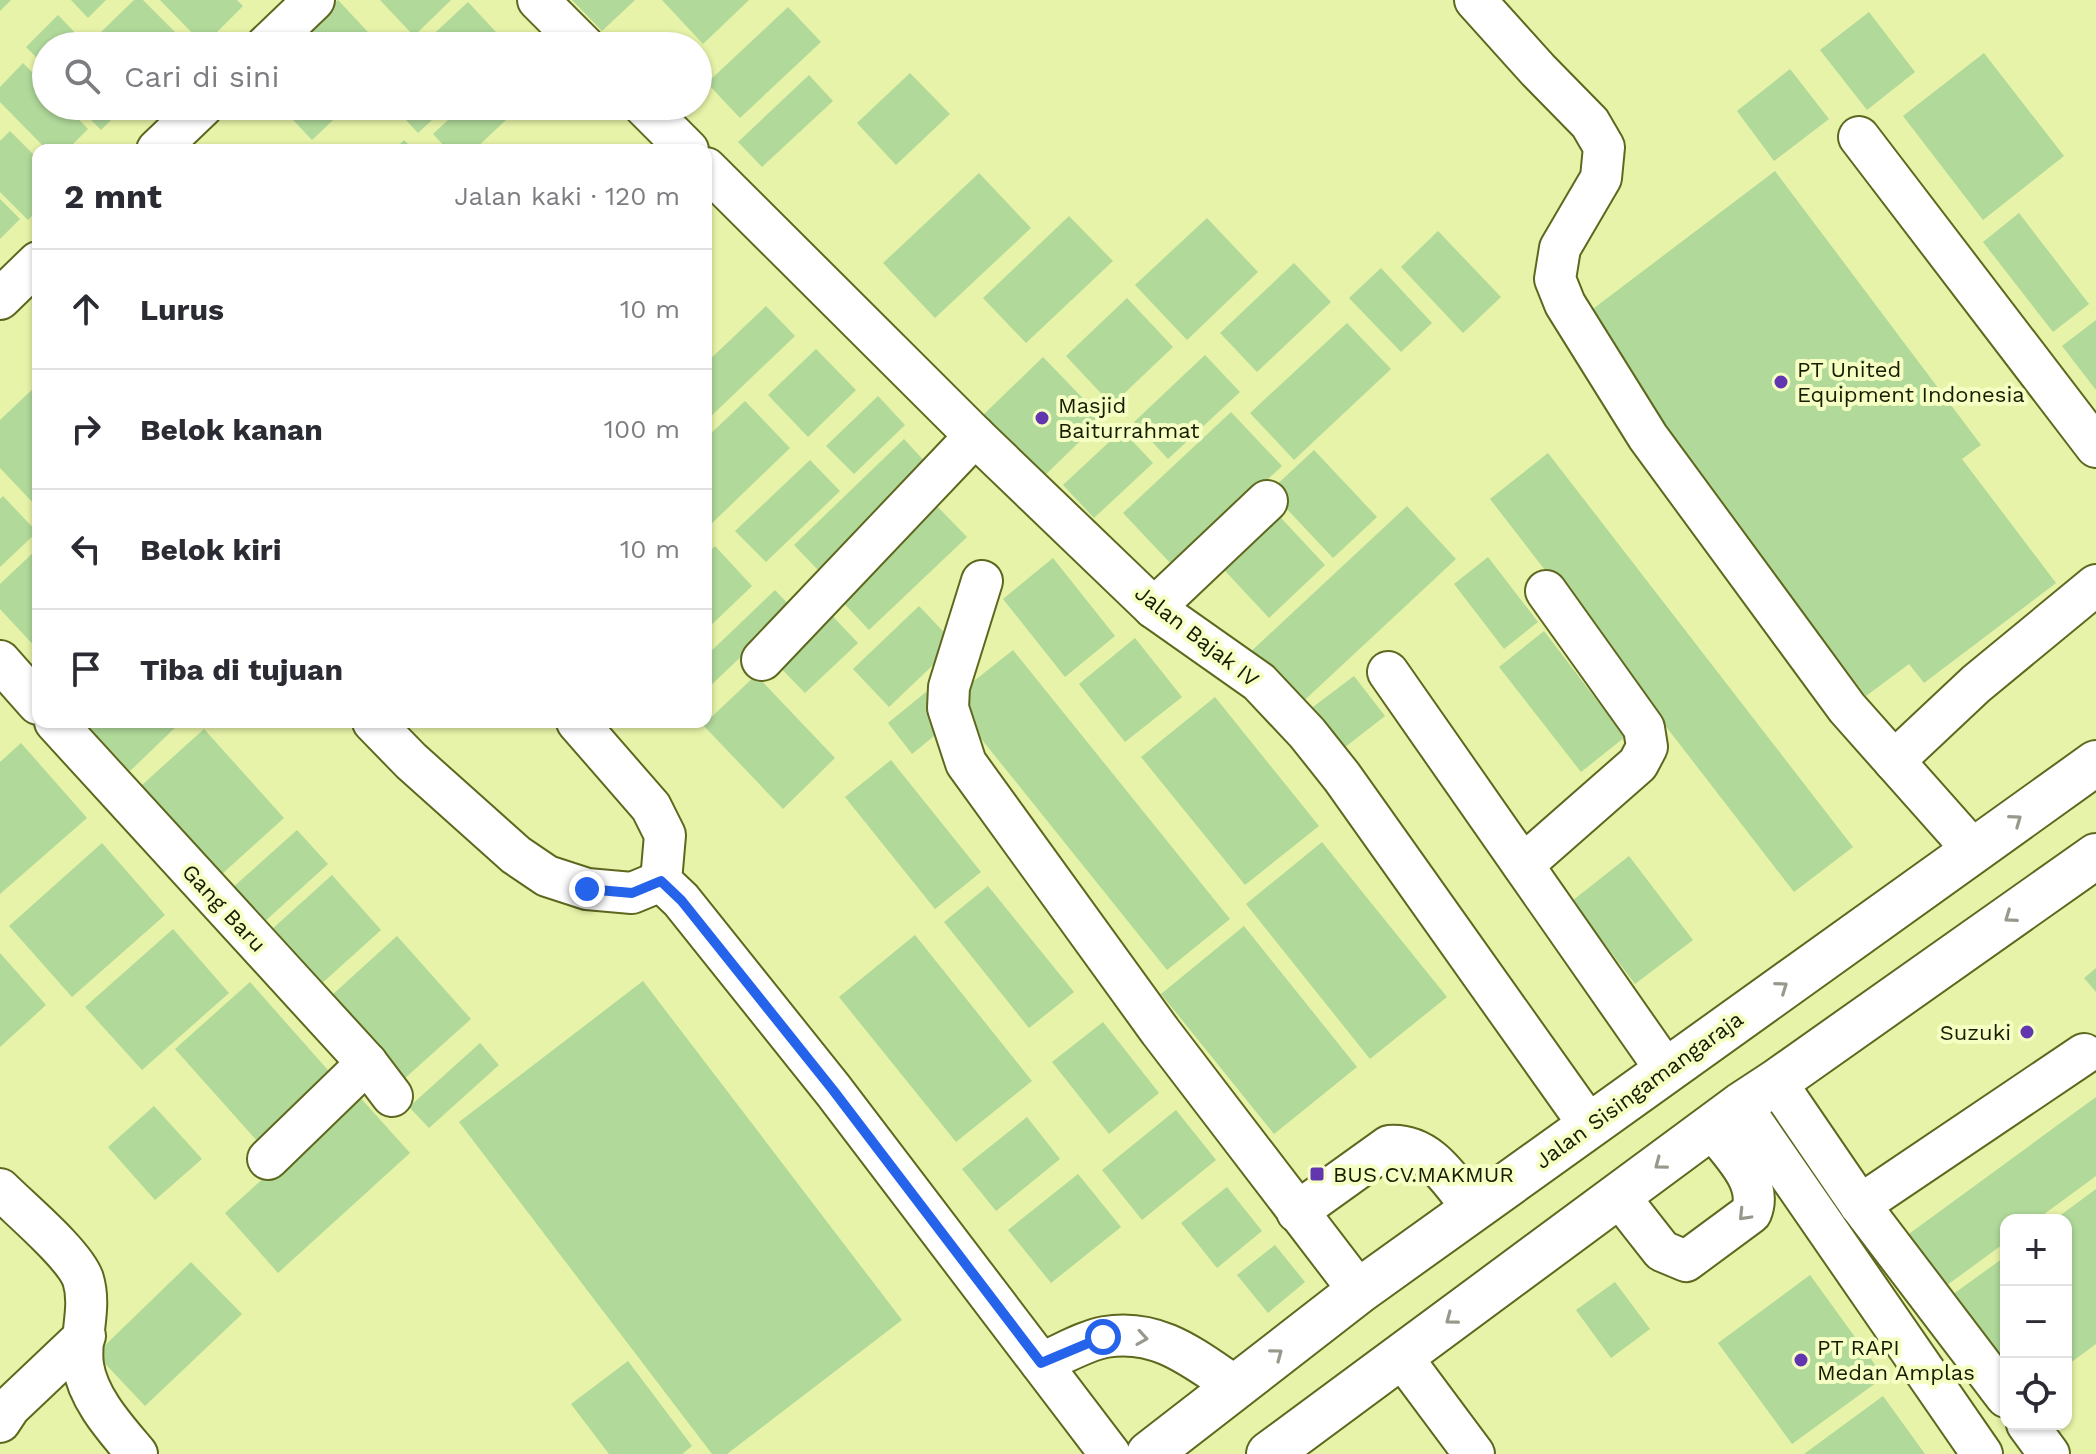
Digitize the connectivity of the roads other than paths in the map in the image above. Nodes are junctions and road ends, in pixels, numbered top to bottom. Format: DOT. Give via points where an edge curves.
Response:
graph roads {
  1 [pos="314,0"];
  2 [pos="538,0"];
  3 [pos="1475,0"];
  4 [pos="281,32"];
  5 [pos="570,32"];
  6 [pos="188,120"];
  7 [pos="658,120"];
  8 [pos="1859,137"];
  9 [pos="163,144"];
  10 [pos="682,144"];
  11 [pos="712,174"];
  12 [pos="975,436"];
  13 [pos="2096,447"];
  14 [pos="1267,501"];
  15 [pos="982,581"];
  16 [pos="2096,585"];
  17 [pos="1546,591"];
  18 [pos="1154,608"];
  19 [pos="762,660"];
  20 [pos="0,661"];
  21 [pos="1388,672"];
  22 [pos="32,697"];
  23 [pos="60,728"];
  24 [pos="379,728"];
  25 [pos="582,728"];
  26 [pos="1894,761"];
  27 [pos="2096,763"];
  28 [pos="1974,851"];
  29 [pos="2096,856"];
  30 [pos="1523,865"];
  31 [pos="661,881"];
  32 [pos="2084,1054"];
  33 [pos="367,1063"];
  34 [pos="1666,1070"];
  35 [pos="392,1096"];
  36 [pos="1742,1105"];
  37 [pos="1589,1125"];
  38 [pos="268,1159"];
  39 [pos="0,1189"];
  40 [pos="1618,1195"];
  41 [pos="1860,1205"];
  42 [pos="1474,1210"];
  43 [pos="1297,1212"];
  44 [pos="1359,1291"];
  45 [pos="85,1336"];
  46 [pos="1401,1356"];
  47 [pos="1041,1363"];
  48 [pos="1235,1386"];
  49 [pos="2000,1389"];
  50 [pos="0,1422"];
  51 [pos="2031,1430"];
  52 [pos="137,1454"];
  53 [pos="1110,1454"];
  54 [pos="1149,1454"];
  55 [pos="1269,1454"];
  56 [pos="1474,1454"];
  57 [pos="1982,1454"];
  58 [pos="2049,1454"];
  1 -- 4 [label="street"];
  2 -- 5 [label="street"];
  3 -- 26 [label="street" via="1590,123 1604,147 1601,178 1560,248 1555,279 1565,304 1648,437 1847,708"];
  6 -- 9 [label="street"];
  7 -- 10 [label="street"];
  8 -- 13 [label="street"];
  11 -- 12 [label="street, Jalan Bajak IV"];
  12 -- 18 [label="street, Jalan Bajak IV"];
  12 -- 19 [label="street"];
  14 -- 18 [label="street"];
  15 -- 43 [label="street" via="949,687 948,708 966,763"];
  16 -- 26 [label="street" via="1976,684"];
  17 -- 30 [label="street" via="1644,728 1647,747 1638,764"];
  18 -- 37 [label="street, Jalan Bajak IV" via="1259,682 1307,733"];
  20 -- 22 [label="street"];
  21 -- 30 [label="street"];
  23 -- 33 [label="street, Gang Baru"];
  24 -- 31 [label="street" via="504,844 547,876 587,889 632,893"];
  25 -- 31 [label="street" via="651,807 665,835"];
  26 -- 28 [label="street"];
  28 -- 27 [label="highway, Jalan Sisingamangaraja, one-way"];
  34 -- 28 [label="highway, Jalan Sisingamangaraja, one-way"];
  29 -- 36 [label="highway, one-way"];
  30 -- 34 [label="street"];
  31 -- 47 [label="street" via="833,1090"];
  32 -- 41 [label="street"];
  33 -- 35 [label="street, Gang Baru"];
  33 -- 38 [label="street"];
  34 -- 37 [label="highway, Jalan Sisingamangaraja"];
  36 -- 40 [label="highway, one-way"];
  36 -- 40 [label="street, one-way" via="1755,1203 1751,1213 1686,1261 1662,1251"];
  36 -- 41 [label="street"];
  36 -- 57 [label="street"];
  37 -- 42 [label="highway, Jalan Sisingamangaraja"];
  39 -- 45 [label="street" via="82,1277"];
  40 -- 46 [label="highway, one-way"];
  41 -- 49 [label="street"];
  42 -- 43 [label="street" via="1423,1153 1406,1145 1389,1146"];
  42 -- 44 [label="highway, Jalan Sisingamangaraja"];
  43 -- 44 [label="street"];
  48 -- 44 [label="highway, Jalan Sisingamangaraja, one-way"];
  45 -- 50 [label="street"];
  45 -- 52 [label="street" via="83,1365 91,1389"];
  46 -- 55 [label="highway"];
  46 -- 56 [label="street"];
  47 -- 48 [label="street, one-way" via="1103,1337 1143,1335 1185,1353"];
  47 -- 53 [label="street"];
  48 -- 54 [label="highway, Jalan Sisingamangaraja"];
  51 -- 58 [label="street"];
}
